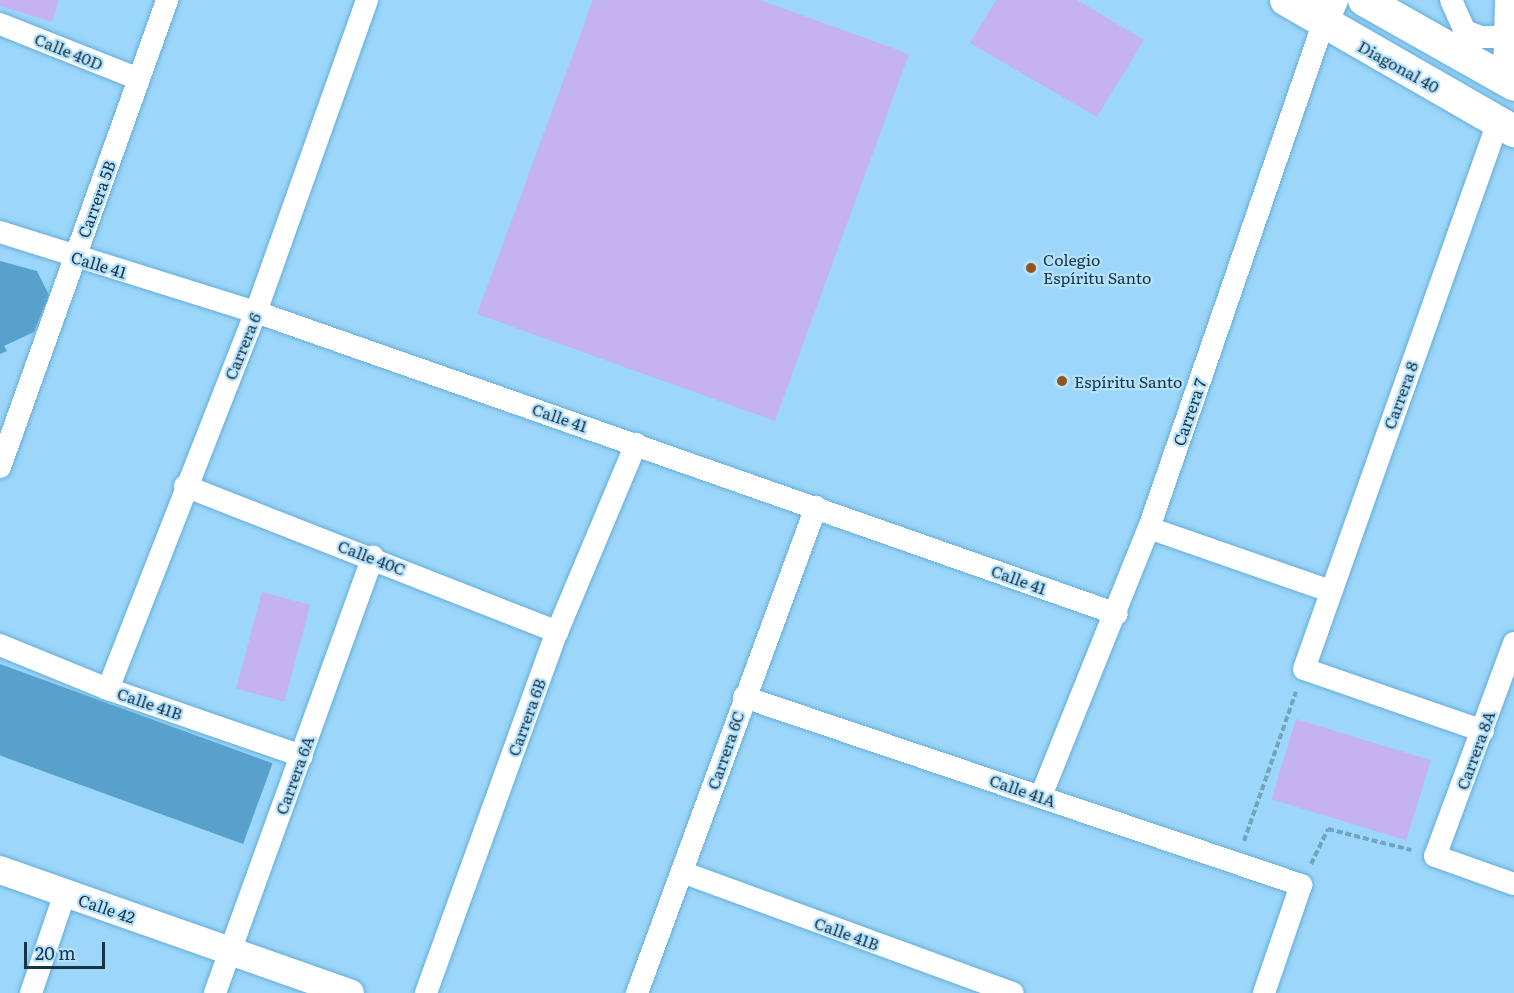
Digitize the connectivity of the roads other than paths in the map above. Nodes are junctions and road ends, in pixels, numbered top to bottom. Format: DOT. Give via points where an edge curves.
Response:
graph roads {
  1 [pos="167,0"];
  2 [pos="367,0"];
  3 [pos="1286,0"];
  4 [pos="1364,0"];
  5 [pos="1451,0"];
  6 [pos="1506,0"];
  7 [pos="1329,12"];
  8 [pos="0,24"];
  9 [pos="1511,37"];
  10 [pos="139,79"];
  11 [pos="1509,82"];
  12 [pos="1506,126"];
  13 [pos="0,232"];
  14 [pos="75,257"];
  15 [pos="256,312"];
  16 [pos="636,444"];
  17 [pos="0,467"];
  18 [pos="185,486"];
  19 [pos="816,507"];
  20 [pos="1149,528"];
  21 [pos="373,557"];
  22 [pos="1330,591"];
  23 [pos="1117,614"];
  24 [pos="557,632"];
  25 [pos="1514,643"];
  26 [pos="0,645"];
  27 [pos="108,689"];
  28 [pos="744,696"];
  29 [pos="1482,731"];
  30 [pos="302,756"];
  31 [pos="1041,796"];
  32 [pos="0,870"];
  33 [pos="682,872"];
  34 [pos="1514,884"];
  35 [pos="65,893"];
  36 [pos="229,951"];
  37 [pos="31,993"];
  38 [pos="215,993"];
  39 [pos="350,993"];
  40 [pos="426,993"];
  41 [pos="637,993"];
  42 [pos="1013,993"];
  43 [pos="1264,993"];
  1 -- 10 [label="street, Carrera 5B"];
  2 -- 15 [label="street, Carrera 6"];
  3 -- 7 [label="main road, Diagonal 40"];
  4 -- 11 [label="main road"];
  5 -- 9 [label="street" via="1464,31 1481,37"];
  6 -- 9 [label="street"];
  7 -- 12 [label="main road, Diagonal 40"];
  7 -- 20 [label="street, Carrera 7"];
  8 -- 10 [label="street, Calle 40D"];
  9 -- 11 [label="street"];
  10 -- 14 [label="street, Carrera 5B"];
  12 -- 22 [label="street, Carrera 8"];
  13 -- 14 [label="street, Calle 41"];
  14 -- 15 [label="street, Calle 41"];
  14 -- 17 [label="street, Carrera 5B"];
  15 -- 16 [label="street, Calle 41"];
  15 -- 18 [label="street, Carrera 6"];
  16 -- 19 [label="street, Calle 41"];
  16 -- 24 [label="street, Carrera 6B"];
  18 -- 21 [label="street, Calle 40C"];
  18 -- 27 [label="street, Carrera 6"];
  19 -- 23 [label="street, Calle 41"];
  19 -- 28 [label="street, Carrera 6C"];
  20 -- 22 [label="street"];
  20 -- 23 [label="street, Carrera 7"];
  21 -- 24 [label="street, Calle 40C"];
  21 -- 30 [label="street, Carrera 6A"];
  22 -- 29 [label="street, Carrera 8" via="1304,669"];
  23 -- 31 [label="street, Carrera 7"];
  24 -- 40 [label="street, Carrera 6B"];
  25 -- 29 [label="street, Carrera 8A"];
  26 -- 27 [label="street, Calle 41B"];
  27 -- 30 [label="street, Calle 41B"];
  28 -- 31 [label="street, Calle 41A"];
  28 -- 33 [label="street, Carrera 6C"];
  29 -- 34 [label="street, Carrera 8A" via="1435,856"];
  30 -- 36 [label="street, Carrera 6A"];
  31 -- 43 [label="street, Calle 41A" via="1302,885"];
  32 -- 35 [label="street, Calle 42"];
  33 -- 41 [label="street, Carrera 6C"];
  33 -- 42 [label="street, Calle 41B"];
  35 -- 36 [label="street, Calle 42"];
  35 -- 37 [label="street"];
  36 -- 38 [label="street, Carrera 6A"];
  36 -- 39 [label="street, Calle 42"];
}
